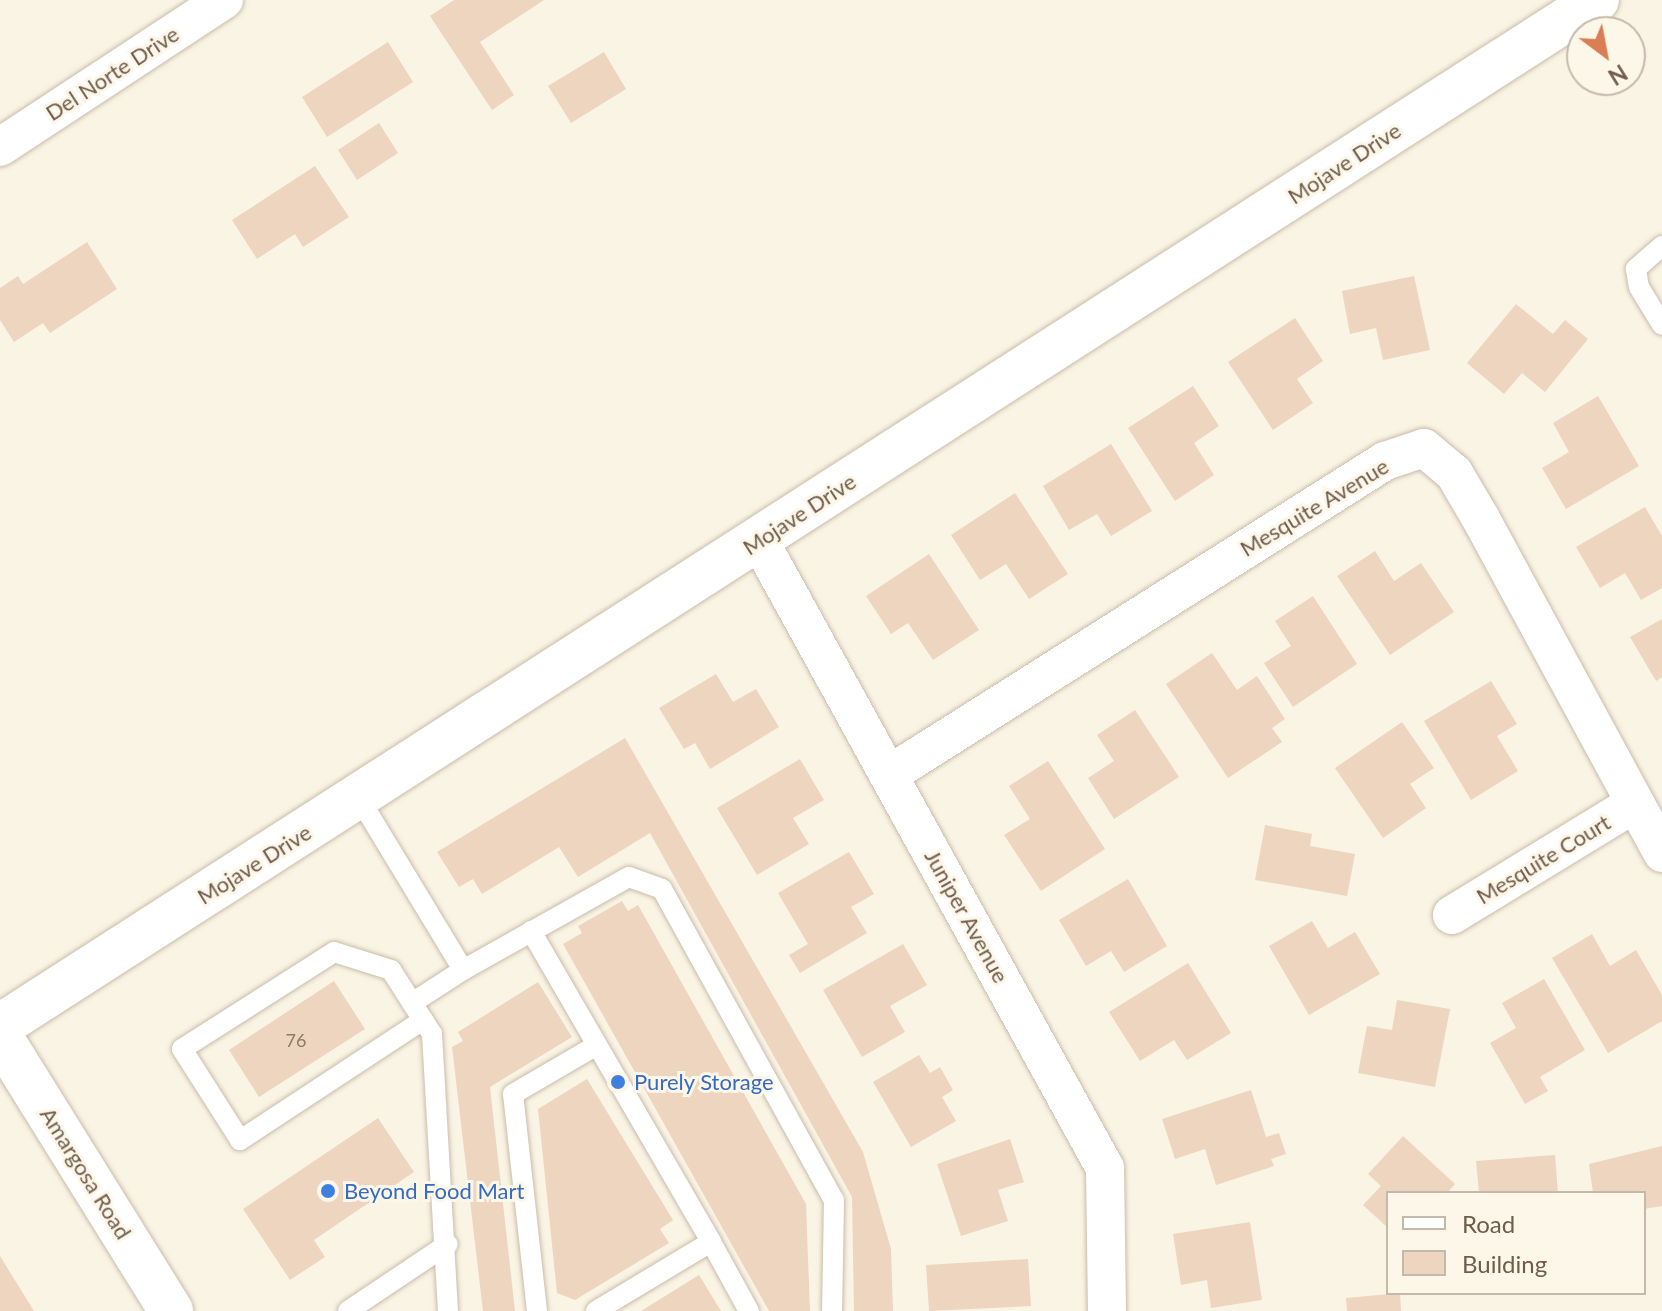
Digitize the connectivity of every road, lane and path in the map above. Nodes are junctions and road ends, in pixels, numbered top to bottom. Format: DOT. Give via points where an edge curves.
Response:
graph roads {
  1 [pos="224,0"];
  2 [pos="1597,0"];
  3 [pos="0,147"];
  4 [pos="1662,246"];
  5 [pos="1662,325"];
  6 [pos="759,540"];
  7 [pos="890,774"];
  8 [pos="359,798"];
  9 [pos="1634,804"];
  10 [pos="1662,853"];
  11 [pos="1452,915"];
  12 [pos="531,931"];
  13 [pos="463,970"];
  14 [pos="418,1012"];
  15 [pos="0,1026"];
  16 [pos="0,1036"];
  17 [pos="597,1045"];
  18 [pos="711,1242"];
  19 [pos="448,1244"];
  20 [pos="171,1311"];
  21 [pos="348,1311"];
  22 [pos="448,1311"];
  23 [pos="537,1311"];
  24 [pos="596,1311"];
  25 [pos="749,1311"];
  26 [pos="832,1311"];
  27 [pos="1107,1311"];
  1 -- 3 [label="street, Del Norte Drive"];
  2 -- 6 [label="main road, Mojave Drive"];
  4 -- 5 [label="lane" via="1636,269 1639,287"];
  6 -- 7 [label="street, Juniper Avenue"];
  6 -- 8 [label="main road, Mojave Drive"];
  7 -- 9 [label="street, Mesquite Avenue" via="1373,468 1424,448 1454,473"];
  7 -- 27 [label="street, Juniper Avenue" via="1105,1168"];
  8 -- 13 [label="lane"];
  8 -- 15 [label="main road, Mojave Drive"];
  9 -- 10 [label="street, Mesquite Avenue"];
  9 -- 11 [label="street, Mesquite Court"];
  12 -- 13 [label="lane"];
  12 -- 17 [label="lane"];
  12 -- 26 [label="lane" via="629,877 662,889 834,1200"];
  13 -- 14 [label="lane"];
  14 -- 14 [label="lane" via="391,970 334,952 182,1049 240,1140"];
  14 -- 19 [label="lane" via="432,1034"];
  16 -- 20 [label="main road, Amargosa Road"];
  17 -- 18 [label="lane"];
  17 -- 23 [label="lane" via="513,1094"];
  18 -- 24 [label="lane"];
  18 -- 25 [label="lane"];
  19 -- 21 [label="lane"];
  19 -- 22 [label="lane"];
}
